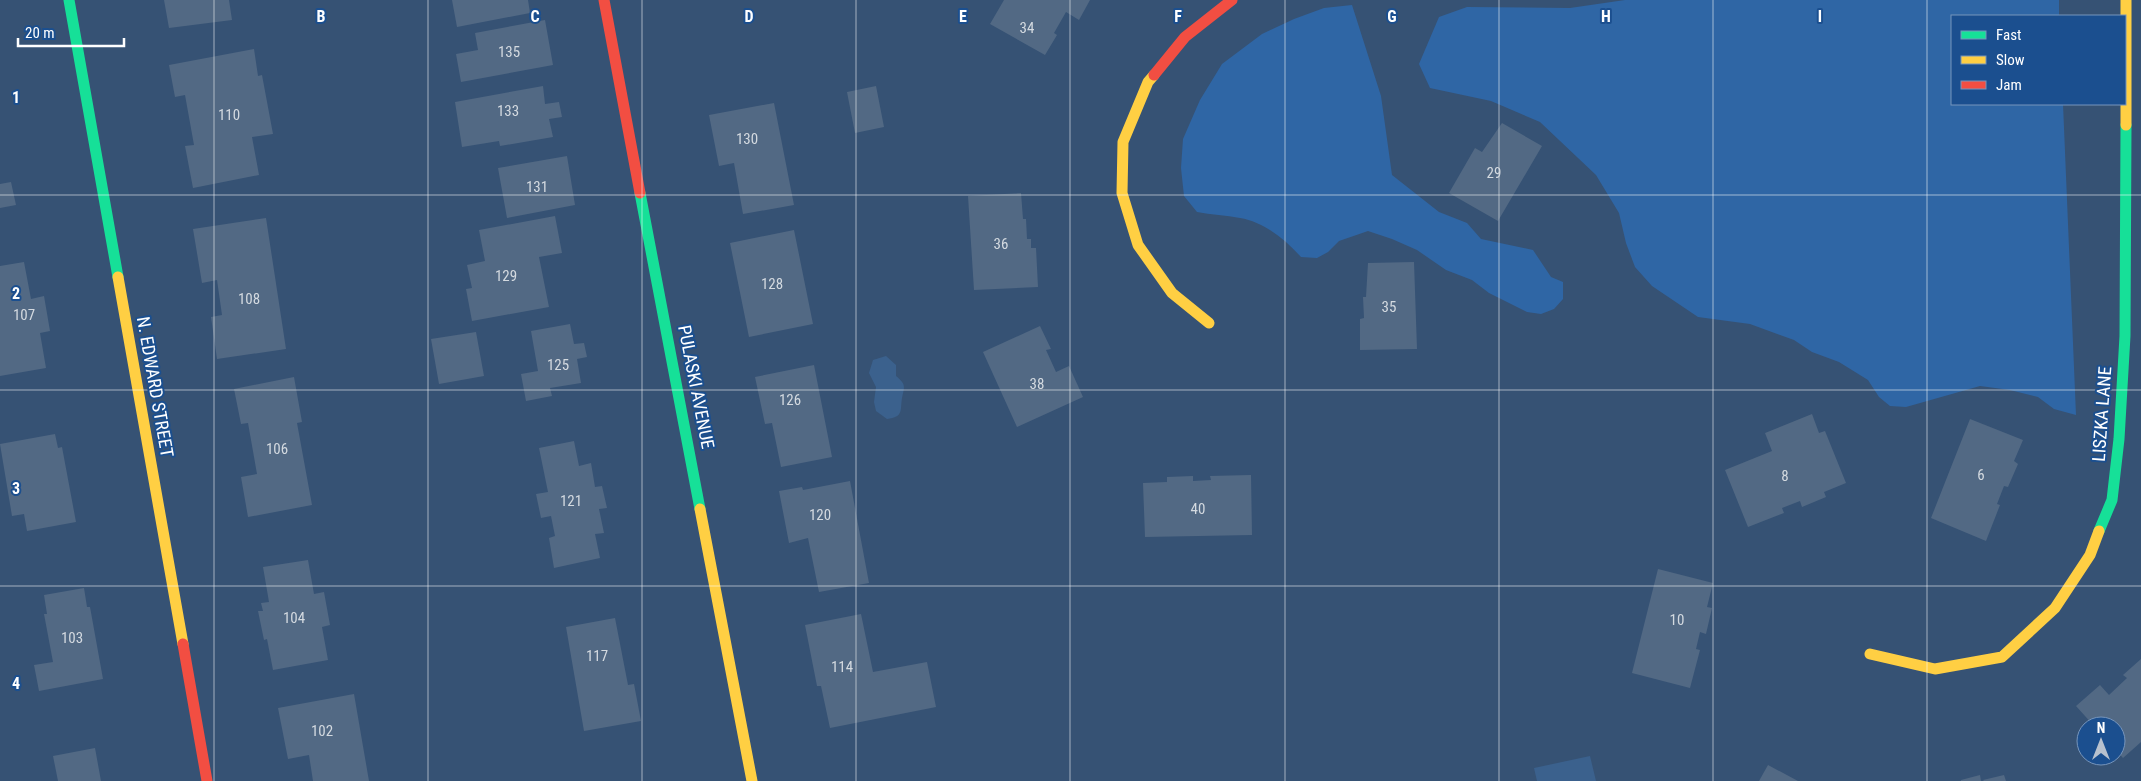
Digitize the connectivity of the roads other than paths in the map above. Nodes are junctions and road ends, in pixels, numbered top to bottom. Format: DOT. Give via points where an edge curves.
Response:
graph roads {
  1 [pos="69,0"];
  2 [pos="604,0"];
  3 [pos="1232,0"];
  4 [pos="2126,0"];
  5 [pos="2126,15"];
  6 [pos="2126,105"];
  7 [pos="1209,323"];
  8 [pos="1870,654"];
  9 [pos="207,781"];
  10 [pos="752,781"];
  1 -- 9 [label="street, N. EDWARD STREET"];
  2 -- 10 [label="street, PULASKI AVENUE"];
  3 -- 7 [label="street" via="1184,36 1148,82 1124,142 1122,193 1138,245 1172,293"];
  4 -- 5 [label="street, LISZKA LANE"];
  6 -- 8 [label="street, LISZKA LANE" via="2125,336 2119,439 2112,500 2090,555 2055,608 2002,656 1934,670"];
}
